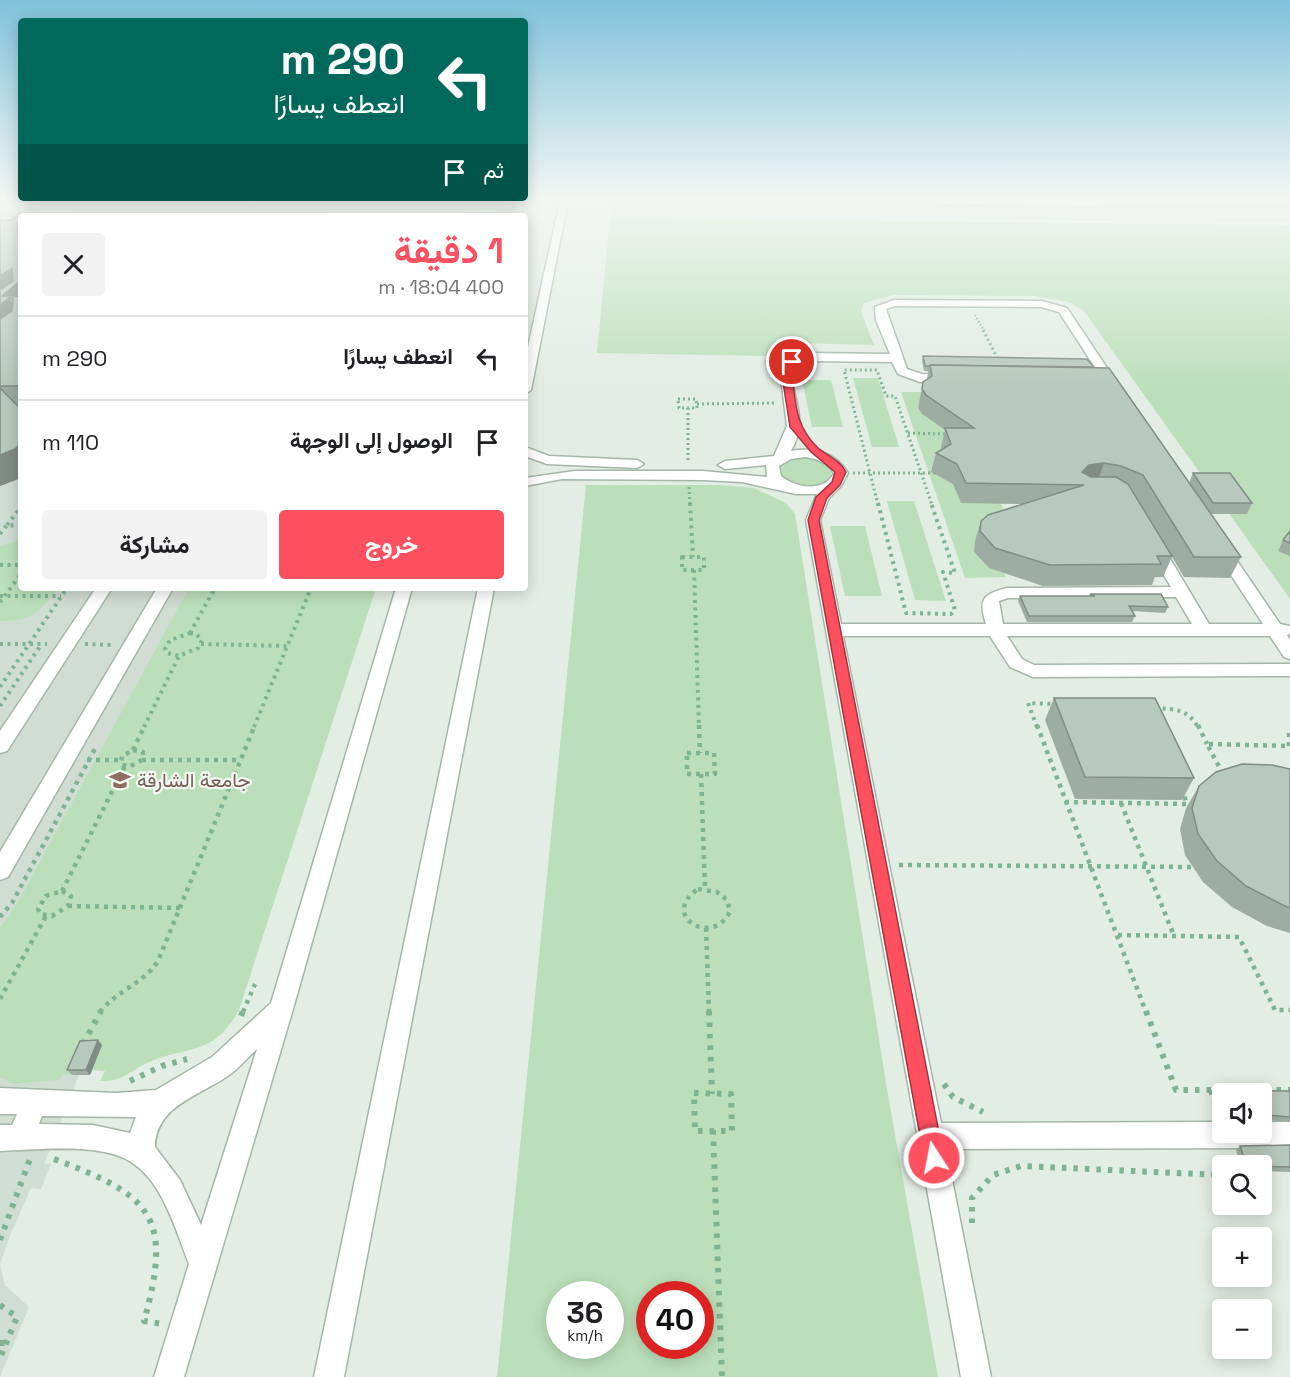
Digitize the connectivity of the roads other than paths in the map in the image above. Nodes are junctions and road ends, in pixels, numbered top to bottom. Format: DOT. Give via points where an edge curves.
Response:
graph roads {
  1 [pos="552,260"];
  2 [pos="896,358"];
  3 [pos="528,375"];
  4 [pos="964,379"];
  5 [pos="1122,399"];
  6 [pos="795,427"];
  7 [pos="528,452"];
  8 [pos="823,457"];
  9 [pos="778,459"];
  10 [pos="622,470"];
  11 [pos="528,481"];
  12 [pos="782,485"];
  13 [pos="830,487"];
  14 [pos="813,520"];
  15 [pos="1146,530"];
  16 [pos="1212,534"];
  17 [pos="102,591"];
  18 [pos="163,591"];
  19 [pos="405,591"];
  20 [pos="484,591"];
  21 [pos="1182,592"];
  22 [pos="832,630"];
  23 [pos="996,630"];
  24 [pos="1204,630"];
  25 [pos="1283,630"];
  26 [pos="1290,653"];
  27 [pos="1290,670"];
  28 [pos="0,746"];
  29 [pos="0,871"];
  30 [pos="281,1009"];
  31 [pos="0,1101"];
  32 [pos="159,1103"];
  33 [pos="34,1104"];
  34 [pos="1290,1135"];
  35 [pos="930,1136"];
  36 [pos="18,1148"];
  37 [pos="142,1153"];
  38 [pos="204,1266"];
  39 [pos="169,1377"];
  40 [pos="329,1377"];
  41 [pos="976,1377"];
  1 -- 3 [label="street"];
  2 -- 4 [label="street" via="902,371 913,377"];
  2 -- 5 [label="street" via="880,307 894,303 1042,304 1063,310 1103,380"];
  2 -- 6 [label="street" via="796,360 786,369"];
  6 -- 8 [label="street"];
  6 -- 9 [label="street" via="790,443"];
  7 -- 10 [label="street" via="548,460"];
  8 -- 9 [label="street" via="795,454"];
  8 -- 13 [label="street" via="841,472"];
  9 -- 10 [label="street"];
  9 -- 12 [label="street" via="771,472"];
  10 -- 11 [label="street"];
  10 -- 12 [label="street" via="736,476"];
  12 -- 13 [label="street" via="802,491"];
  12 -- 14 [label="street"];
  13 -- 14 [label="street"];
  14 -- 22 [label="street"];
  15 -- 21 [label="street"];
  16 -- 25 [label="street"];
  17 -- 28 [label="street"];
  18 -- 29 [label="street"];
  19 -- 30 [label="street"];
  20 -- 40 [label="street"];
  21 -- 23 [label="street" via="1007,592 989,603"];
  21 -- 24 [label="street"];
  22 -- 23 [label="street"];
  22 -- 35 [label="street"];
  23 -- 24 [label="street"];
  23 -- 27 [label="street" via="1016,662 1033,671"];
  24 -- 25 [label="street"];
  25 -- 26 [label="street"];
  30 -- 32 [label="street" via="221,1066"];
  30 -- 38 [label="street"];
  31 -- 33 [label="street"];
  32 -- 33 [label="street"];
  32 -- 37 [label="street" via="144,1128"];
  33 -- 36 [label="street"];
  34 -- 35 [label="street"];
  35 -- 41 [label="street"];
  36 -- 37 [label="street" via="108,1141"];
  37 -- 38 [label="street" via="177,1201"];
  38 -- 39 [label="street"];
}
